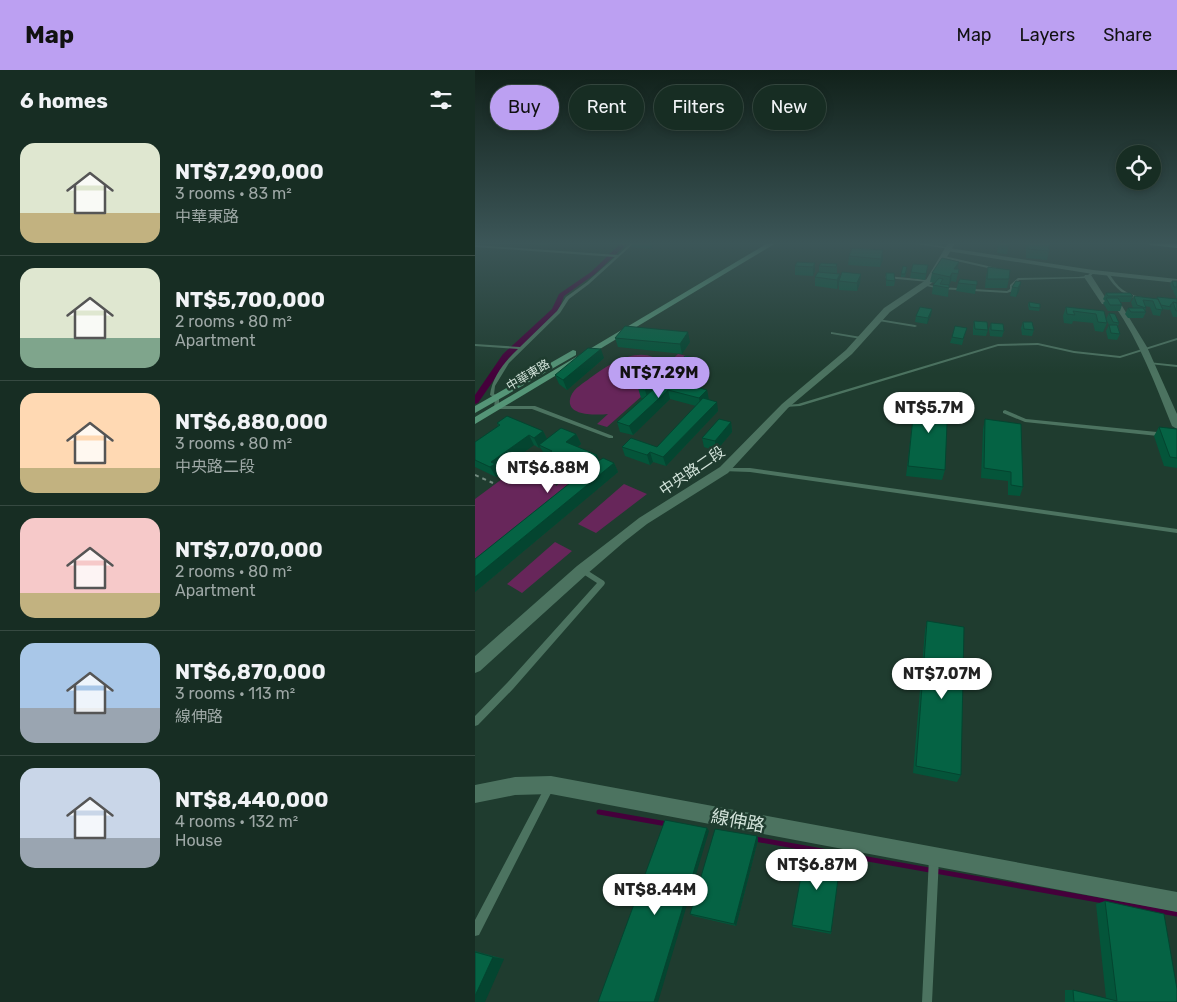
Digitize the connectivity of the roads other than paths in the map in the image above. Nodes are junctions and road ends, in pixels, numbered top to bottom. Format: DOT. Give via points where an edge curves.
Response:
graph roads {
  1 [pos="584,286"];
  2 [pos="689,286"];
  3 [pos="700,286"];
  4 [pos="921,286"];
  5 [pos="936,286"];
  6 [pos="1013,286"];
  7 [pos="1097,286"];
  8 [pos="1116,286"];
  9 [pos="1150,298"];
  10 [pos="879,320"];
  11 [pos="915,326"];
  12 [pos="832,333"];
  13 [pos="861,338"];
  14 [pos="1177,339"];
  15 [pos="475,344"];
  16 [pos="521,348"];
  17 [pos="1144,350"];
  18 [pos="1150,363"];
  19 [pos="1177,366"];
  20 [pos="497,397"];
  21 [pos="785,406"];
  22 [pos="496,408"];
  23 [pos="475,410"];
  24 [pos="1005,412"];
  25 [pos="475,420"];
  26 [pos="1177,426"];
  27 [pos="1177,436"];
  28 [pos="611,437"];
  29 [pos="724,470"];
  30 [pos="1177,531"];
  31 [pos="582,570"];
  32 [pos="475,666"];
  33 [pos="475,722"];
  34 [pos="551,785"];
  35 [pos="475,794"];
  36 [pos="934,858"];
  37 [pos="1177,902"];
  38 [pos="475,931"];
  39 [pos="927,1002"];
  1 -- 16 [label="lane" via="567,298 559,312"];
  2 -- 20 [label="main road, 中華東路"];
  3 -- 22 [label="main road, 中華東路"];
  4 -- 10 [label="street, 中央路二段" via="887,310"];
  5 -- 6 [label="lane" via="1007,292"];
  7 -- 17 [label="street" via="1105,302 1116,303 1125,315"];
  8 -- 9 [label="lane" via="1127,295"];
  10 -- 11 [label="lane"];
  10 -- 13 [label="street, 中央路二段"];
  12 -- 13 [label="lane"];
  13 -- 21 [label="street, 中央路二段"];
  14 -- 17 [label="lane"];
  15 -- 16 [label="lane"];
  16 -- 20 [label="lane" via="507,362 493,386 492,395"];
  17 -- 18 [label="street"];
  17 -- 21 [label="lane" via="1109,357 1038,344 998,344 798,406"];
  18 -- 19 [label="lane"];
  18 -- 26 [label="street"];
  20 -- 22 [label="lane"];
  20 -- 23 [label="main road, 中華東路"];
  21 -- 29 [label="street, 中央路二段"];
  22 -- 25 [label="main road, 中華東路"];
  22 -- 28 [label="lane" via="533,407"];
  24 -- 27 [label="lane" via="1025,420"];
  29 -- 30 [label="lane" via="749,470"];
  29 -- 31 [label="street, 中央路二段" via="643,521"];
  31 -- 32 [label="street, 中央路二段"];
  31 -- 33 [label="lane" via="603,583"];
  34 -- 35 [label="street, 線伸路" via="515,786"];
  34 -- 36 [label="street, 線伸路"];
  34 -- 38 [label="lane"];
  36 -- 37 [label="street, 線伸路"];
  36 -- 39 [label="lane"];
}
